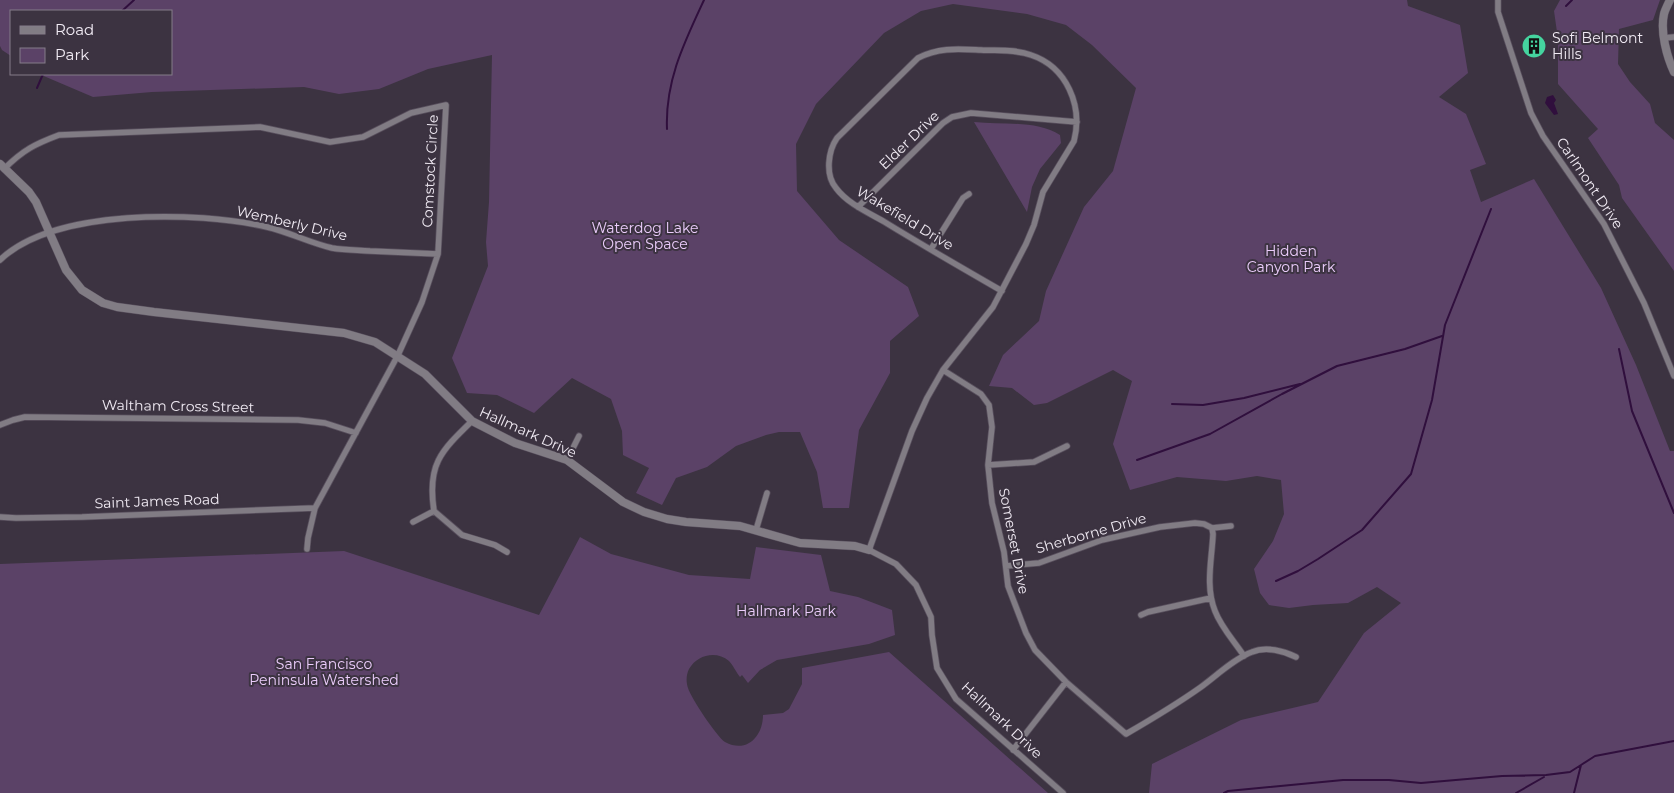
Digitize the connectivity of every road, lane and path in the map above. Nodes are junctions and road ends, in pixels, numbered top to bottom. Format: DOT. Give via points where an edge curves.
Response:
graph roads {
  1 [pos="1498,0"];
  2 [pos="1670,0"];
  3 [pos="1674,37"];
  4 [pos="1664,38"];
  5 [pos="1674,72"];
  6 [pos="1077,122"];
  7 [pos="2,166"];
  8 [pos="969,194"];
  9 [pos="858,206"];
  10 [pos="50,233"];
  11 [pos="931,249"];
  12 [pos="438,254"];
  13 [pos="0,260"];
  14 [pos="1002,291"];
  15 [pos="398,355"];
  16 [pos="943,370"];
  17 [pos="1674,376"];
  18 [pos="472,422"];
  19 [pos="0,426"];
  20 [pos="356,433"];
  21 [pos="578,436"];
  22 [pos="1066,446"];
  23 [pos="568,460"];
  24 [pos="988,465"];
  25 [pos="767,493"];
  26 [pos="315,508"];
  27 [pos="434,512"];
  28 [pos="0,517"];
  29 [pos="413,522"];
  30 [pos="1231,526"];
  31 [pos="1212,528"];
  32 [pos="756,530"];
  33 [pos="307,549"];
  34 [pos="869,550"];
  35 [pos="507,552"];
  36 [pos="1006,566"];
  37 [pos="1212,598"];
  38 [pos="1141,615"];
  39 [pos="1244,656"];
  40 [pos="1296,657"];
  41 [pos="1066,682"];
  42 [pos="1013,750"];
  43 [pos="1063,793"];
  1 -- 17 [label="street, Carlmont Drive" via="1498,12 1531,113 1543,136 1604,224 1644,303"];
  2 -- 4 [label="street" via="1664,15"];
  3 -- 4 [label="street"];
  4 -- 5 [label="street"];
  6 -- 9 [label="street, Elder Drive" via="971,113 952,117"];
  6 -- 9 [label="street, Wakefield Drive" via="1068,86 1054,68 1030,54 949,49 928,53 918,58 833,143 831,178 836,188"];
  6 -- 14 [label="street, Wakefield Drive" via="1074,141 1043,192 1034,225"];
  7 -- 10 [label="street, Hallmark Drive" via="29,192"];
  7 -- 12 [label="street, Comstock Circle" via="35,143 59,135 260,127 330,142 363,137 411,113 446,105"];
  8 -- 11 [label="street" via="963,198"];
  9 -- 11 [label="street, Wakefield Drive"];
  10 -- 12 [label="street, Wemberly Drive" via="83,224 134,217 186,216 267,227 340,249"];
  10 -- 13 [label="street, Wemberly Drive" via="27,241"];
  10 -- 15 [label="street, Hallmark Drive" via="66,270 82,290 117,307 344,333 375,342"];
  11 -- 14 [label="street, Wakefield Drive"];
  12 -- 15 [label="street, Comstock Circle" via="422,302"];
  14 -- 16 [label="street, Wakefield Drive"];
  15 -- 18 [label="street, Hallmark Drive" via="425,374"];
  15 -- 20 [label="street, Comstock Circle"];
  16 -- 24 [label="street, Somerset Drive" via="981,394 989,405 992,426"];
  16 -- 34 [label="street, Wakefield Drive" via="912,431"];
  18 -- 23 [label="street, Hallmark Drive" via="515,443"];
  18 -- 27 [label="street" via="447,446 434,470 431,491"];
  19 -- 20 [label="street, Waltham Cross Street" via="25,417 298,420 325,423"];
  20 -- 26 [label="street, Comstock Circle"];
  21 -- 23 [label="street"];
  22 -- 24 [label="street" via="1034,462"];
  23 -- 32 [label="street, Hallmark Drive" via="622,502 644,512 667,519"];
  24 -- 36 [label="street, Somerset Drive" via="992,502"];
  25 -- 32 [label="street"];
  26 -- 28 [label="street, Saint James Road"];
  26 -- 33 [label="street, Comstock Circle"];
  27 -- 29 [label="street"];
  27 -- 35 [label="street" via="462,535"];
  30 -- 31 [label="street, Sherborne Drive"];
  31 -- 36 [label="street, Sherborne Drive" via="1194,523 1160,527 1102,540 1039,563"];
  31 -- 37 [label="street"];
  32 -- 34 [label="street, Hallmark Drive" via="800,543 855,546"];
  34 -- 42 [label="street, Hallmark Drive" via="896,564 916,584 931,617 937,668 956,699"];
  36 -- 41 [label="street, Somerset Drive" via="1008,586 1026,633 1035,650"];
  37 -- 38 [label="street"];
  37 -- 39 [label="street" via="1222,626"];
  39 -- 40 [label="street" via="1266,650 1286,652"];
  39 -- 41 [label="street, Somerset Drive" via="1126,734"];
  41 -- 42 [label="street"];
  42 -- 43 [label="street, Hallmark Drive"];
}
